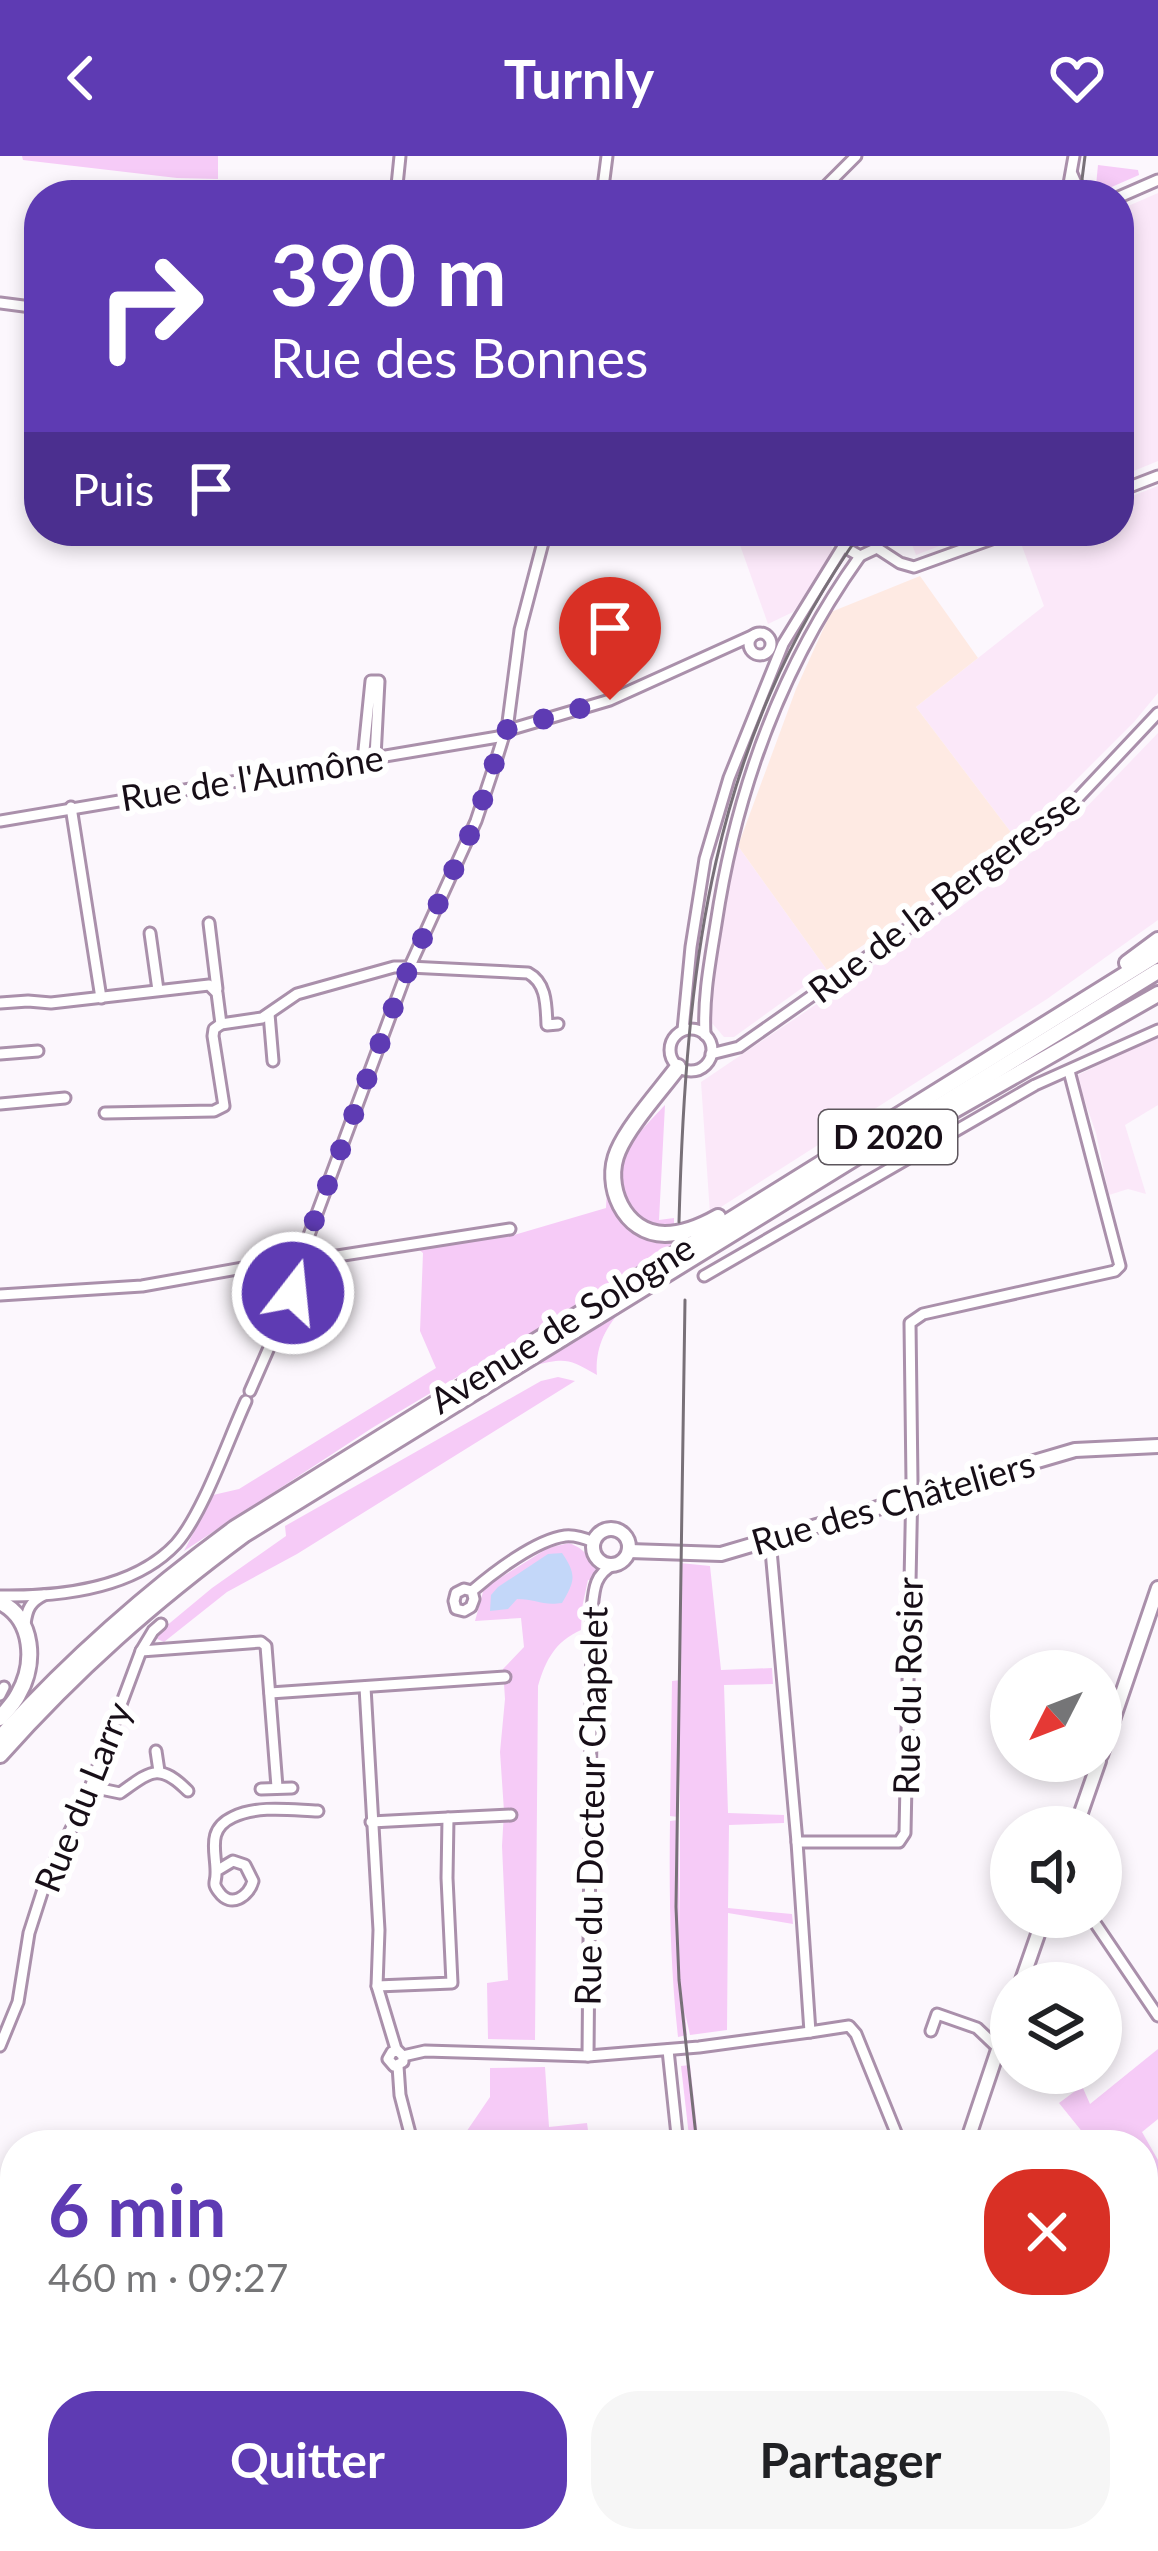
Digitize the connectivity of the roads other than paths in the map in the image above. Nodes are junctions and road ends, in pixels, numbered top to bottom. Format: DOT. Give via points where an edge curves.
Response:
graph roads {
  1 [pos="856,156"];
  2 [pos="1074,156"];
  3 [pos="1072,174"];
  4 [pos="832,180"];
  5 [pos="1071,180"];
  6 [pos="1075,180"];
  7 [pos="542,546"];
  8 [pos="843,546"];
  9 [pos="845,546"];
  10 [pos="972,546"];
  11 [pos="877,548"];
  12 [pos="860,556"];
  13 [pos="756,634"];
  14 [pos="1158,713"];
  15 [pos="504,733"];
  16 [pos="369,759"];
  17 [pos="71,807"];
  18 [pos="0,820"];
  19 [pos="209,923"];
  20 [pos="151,934"];
  21 [pos="1158,940"];
  22 [pos="1158,954"];
  23 [pos="409,967"];
  24 [pos="1158,971"];
  25 [pos="158,990"];
  26 [pos="217,993"];
  27 [pos="1158,993"];
  28 [pos="101,998"];
  29 [pos="0,1003"];
  30 [pos="269,1014"];
  31 [pos="1056,1016"];
  32 [pos="221,1024"];
  33 [pos="558,1024"];
  34 [pos="683,1030"];
  35 [pos="1158,1030"];
  36 [pos="706,1035"];
  37 [pos="38,1051"];
  38 [pos="0,1054"];
  39 [pos="711,1054"];
  40 [pos="273,1061"];
  41 [pos="678,1067"];
  42 [pos="1069,1071"];
  43 [pos="64,1098"];
  44 [pos="0,1104"];
  45 [pos="105,1113"];
  46 [pos="890,1121"];
  47 [pos="510,1229"];
  48 [pos="299,1262"];
  49 [pos="704,1276"];
  50 [pos="0,1295"];
  51 [pos="617,1303"];
  52 [pos="1158,1446"];
  53 [pos="912,1496"];
  54 [pos="770,1539"];
  55 [pos="593,1542"];
  56 [pos="629,1551"];
  57 [pos="613,1565"];
  58 [pos="1158,1588"];
  59 [pos="472,1591"];
  60 [pos="49,1593"];
  61 [pos="0,1599"];
  62 [pos="161,1624"];
  63 [pos="25,1625"];
  64 [pos="141,1651"];
  65 [pos="505,1678"];
  66 [pos="365,1687"];
  67 [pos="270,1693"];
  68 [pos="1122,1694"];
  69 [pos="0,1718"];
  70 [pos="0,1738"];
  71 [pos="156,1751"];
  72 [pos="0,1755"];
  73 [pos="159,1771"];
  74 [pos="91,1787"];
  75 [pos="277,1787"];
  76 [pos="292,1787"];
  77 [pos="261,1789"];
  78 [pos="188,1792"];
  79 [pos="318,1811"];
  80 [pos="511,1816"];
  81 [pos="448,1818"];
  82 [pos="371,1822"];
  83 [pos="797,1842"];
  84 [pos="218,1870"];
  85 [pos="1105,1938"];
  86 [pos="377,1986"];
  87 [pos="1158,2016"];
  88 [pos="931,2031"];
  89 [pos="810,2032"];
  90 [pos="990,2040"];
  91 [pos="0,2046"];
  92 [pos="668,2050"];
  93 [pos="588,2056"];
  94 [pos="399,2058"];
  95 [pos="990,2072"];
  96 [pos="409,2130"];
  97 [pos="676,2130"];
  98 [pos="896,2130"];
  99 [pos="971,2130"];
  1 -- 4 [label="street"];
  2 -- 3 [label="street"];
  3 -- 5 [label="street"];
  3 -- 6 [label="street"];
  7 -- 15 [label="street"];
  8 -- 34 [label="street" via="783,644 729,778 705,859"];
  9 -- 12 [label="street"];
  10 -- 11 [label="street" via="914,567"];
  11 -- 12 [label="street"];
  12 -- 36 [label="street" via="795,663 744,791 722,883"];
  13 -- 15 [label="street, Rue de l'Aumône" via="610,700"];
  14 -- 39 [label="street, Rue de la Bergeresse" via="1077,799 970,884 739,1047"];
  15 -- 16 [label="street, Rue de l'Aumône"];
  15 -- 23 [label="street" via="476,821"];
  16 -- 16 [label="street" via="379,681 371,681"];
  16 -- 17 [label="street, Rue de l'Aumône"];
  17 -- 18 [label="street, Rue de l'Aumône"];
  17 -- 28 [label="street"];
  19 -- 26 [label="street"];
  20 -- 25 [label="street"];
  21 -- 31 [label="main road"];
  22 -- 31 [label="main road, Avenue de Sologne / D 2020"];
  23 -- 30 [label="street" via="298,994"];
  23 -- 33 [label="street" via="528,973 544,995 547,1025"];
  23 -- 48 [label="street"];
  24 -- 51 [label="main road, Avenue de Sologne / D 2020"];
  25 -- 26 [label="street" via="198,984"];
  25 -- 28 [label="street"];
  26 -- 32 [label="street"];
  27 -- 51 [label="main road"];
  28 -- 29 [label="street"];
  30 -- 32 [label="street"];
  30 -- 40 [label="street"];
  31 -- 46 [label="main road, Avenue de Sologne / D 2020"];
  32 -- 45 [label="street" via="213,1036 224,1106"];
  34 -- 36 [label="street"];
  34 -- 41 [label="street" via="670,1045"];
  35 -- 42 [label="street"];
  36 -- 39 [label="street"];
  37 -- 38 [label="street"];
  39 -- 41 [label="street" via="699,1069"];
  41 -- 46 [label="main road" via="614,1164 617,1202 642,1228 664,1234 699,1228"];
  42 -- 49 [label="street"];
  42 -- 53 [label="street" via="1120,1266 910,1323"];
  43 -- 44 [label="street"];
  46 -- 70 [label="main road, Avenue de Sologne" via="235,1528 108,1628"];
  47 -- 48 [label="street"];
  48 -- 50 [label="street" via="142,1286"];
  48 -- 60 [label="street" via="293,1293 176,1544 119,1579"];
  51 -- 72 [label="main road, Avenue de Sologne" via="245,1534 89,1661"];
  52 -- 53 [label="street, Rue des Châteliers" via="1075,1450"];
  53 -- 54 [label="street, Rue des Châteliers"];
  53 -- 83 [label="street, Rue du Rosier" via="905,1833 899,1842"];
  54 -- 56 [label="street, Rue des Châteliers" via="721,1554"];
  54 -- 83 [label="street"];
  55 -- 56 [label="street" via="602,1530 617,1529"];
  55 -- 57 [label="street" via="597,1559"];
  55 -- 59 [label="street" via="559,1537"];
  56 -- 57 [label="street"];
  57 -- 93 [label="street, Rue du Docteur Chapelet" via="595,1582 592,1610"];
  58 -- 68 [label="street"];
  60 -- 61 [label="street"];
  60 -- 63 [label="street" via="32,1603"];
  61 -- 63 [label="main road"];
  62 -- 64 [label="street, Rue du Larry"];
  63 -- 69 [label="main road" via="27,1667"];
  64 -- 67 [label="street" via="261,1642"];
  64 -- 74 [label="street, Rue du Larry"];
  65 -- 66 [label="street"];
  66 -- 67 [label="street"];
  66 -- 82 [label="street"];
  67 -- 75 [label="street"];
  71 -- 73 [label="street"];
  73 -- 74 [label="street" via="120,1793"];
  73 -- 78 [label="street"];
  74 -- 91 [label="street, Rue du Larry" via="46,1877"];
  75 -- 76 [label="street"];
  75 -- 77 [label="street"];
  79 -- 84 [label="street" via="234,1816 213,1842"];
  80 -- 81 [label="street"];
  81 -- 82 [label="street"];
  81 -- 86 [label="street" via="452,1982"];
  82 -- 86 [label="street"];
  83 -- 89 [label="street"];
  84 -- 84 [label="street" via="233,1861 244,1865 253,1881 248,1893 233,1900 220,1894"];
  85 -- 87 [label="street"];
  86 -- 94 [label="street"];
  88 -- 90 [label="street" via="937,2014"];
  89 -- 92 [label="street"];
  89 -- 98 [label="street" via="849,2026"];
  92 -- 93 [label="street"];
  92 -- 97 [label="street"];
  93 -- 94 [label="street" via="425,2051"];
  94 -- 96 [label="street"];
  95 -- 99 [label="street"];
}
